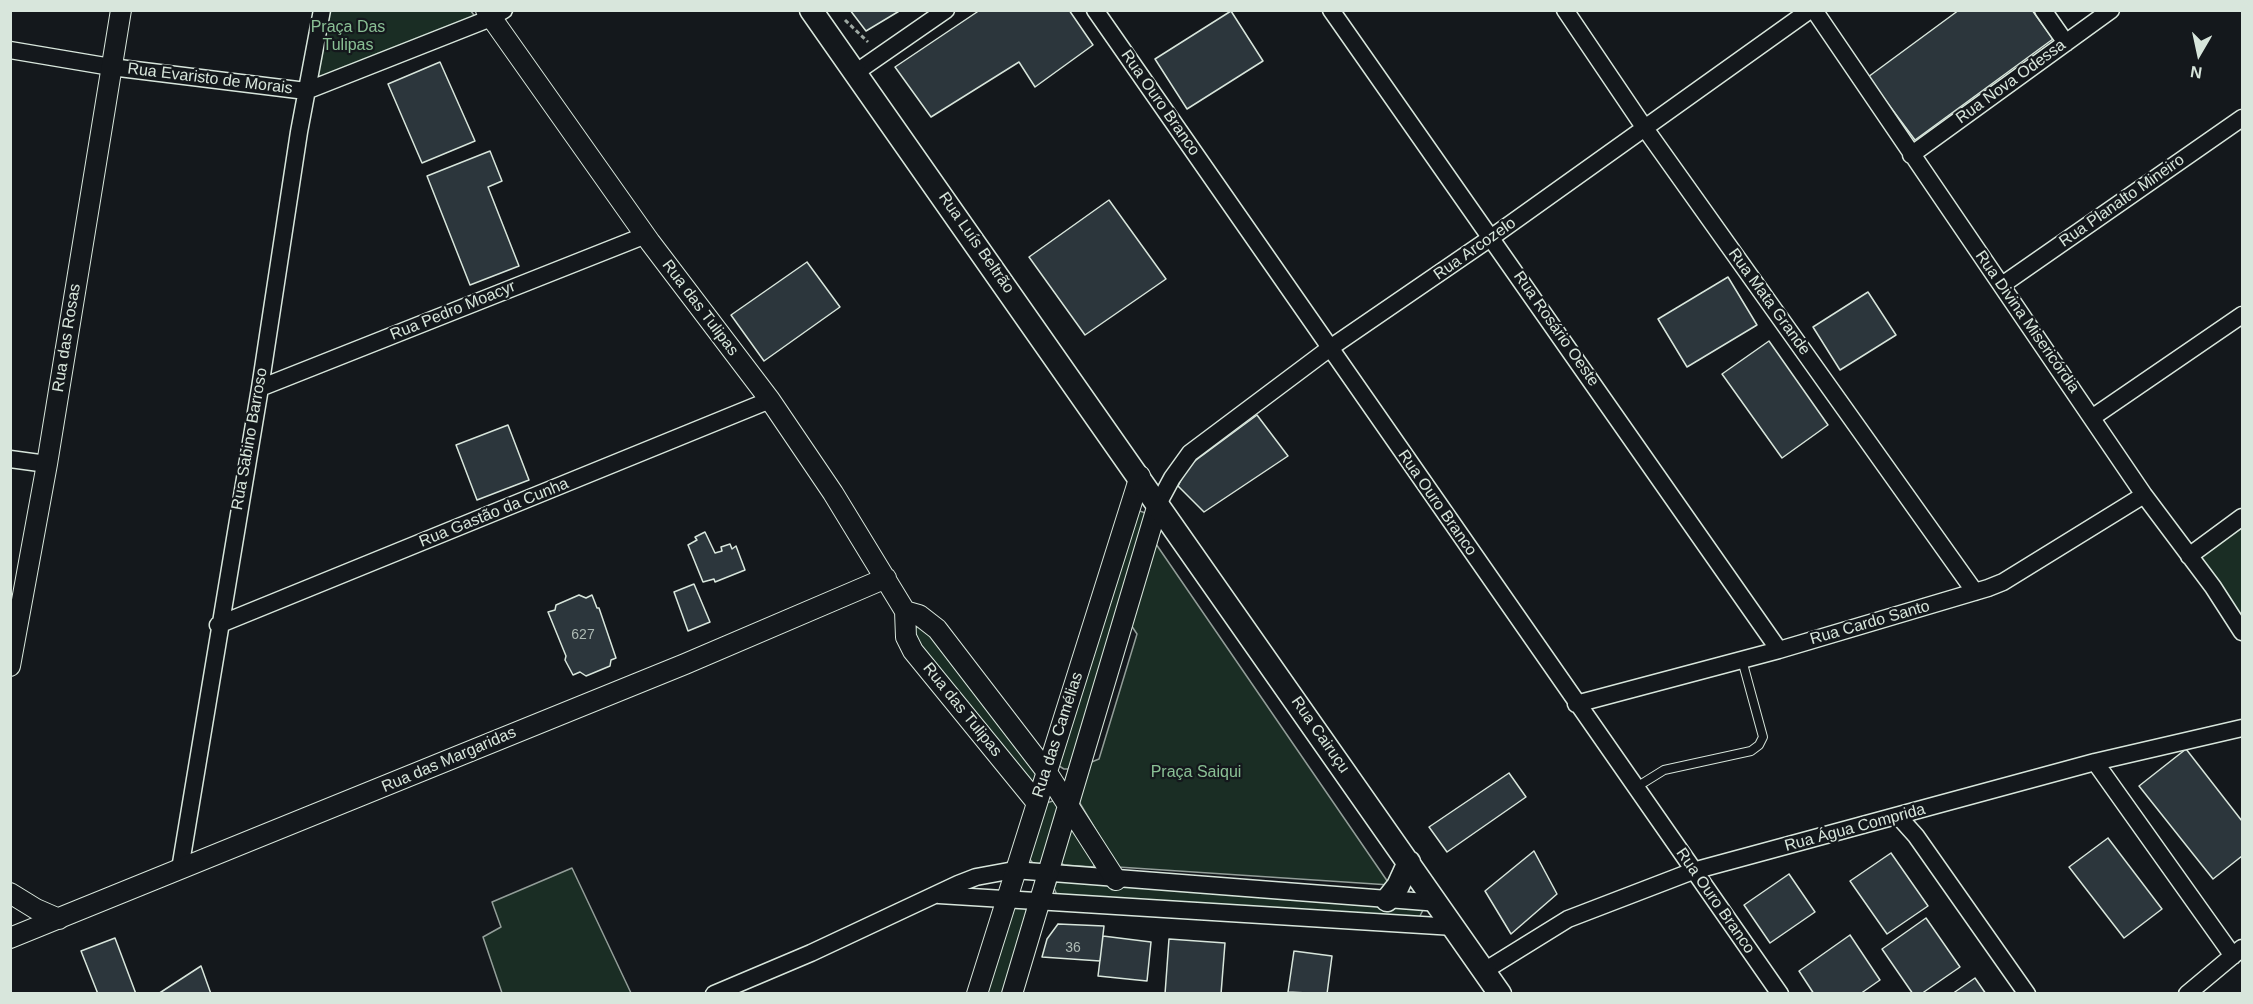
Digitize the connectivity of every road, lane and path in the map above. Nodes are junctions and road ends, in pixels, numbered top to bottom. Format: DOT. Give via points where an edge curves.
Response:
graph roads {
  1 [pos="121,10"];
  2 [pos="322,10"];
  3 [pos="811,10"];
  4 [pos="945,10"];
  5 [pos="1095,10"];
  6 [pos="1331,10"];
  7 [pos="1565,10"];
  8 [pos="1812,10"];
  9 [pos="2043,10"];
  10 [pos="2111,10"];
  11 [pos="494,13"];
  12 [pos="844,19"];
  13 [pos="2066,43"];
  14 [pos="869,44"];
  15 [pos="10,50"];
  16 [pos="111,67"];
  17 [pos="855,73"];
  18 [pos="306,91"];
  19 [pos="2242,118"];
  20 [pos="1644,127"];
  21 [pos="1911,155"];
  22 [pos="646,235"];
  23 [pos="1492,237"];
  24 [pos="2002,285"];
  25 [pos="2242,315"];
  26 [pos="1330,348"];
  27 [pos="260,388"];
  28 [pos="770,400"];
  29 [pos="2093,417"];
  30 [pos="10,459"];
  31 [pos="47,464"];
  32 [pos="1140,476"];
  33 [pos="2144,495"];
  34 [pos="1158,504"];
  35 [pos="2242,517"];
  36 [pos="2189,556"];
  37 [pos="886,578"];
  38 [pos="1975,592"];
  39 [pos="905,611"];
  40 [pos="218,626"];
  41 [pos="2242,632"];
  42 [pos="1779,650"];
  43 [pos="1742,660"];
  44 [pos="10,666"];
  45 [pos="1576,704"];
  46 [pos="2242,728"];
  47 [pos="2095,762"];
  48 [pos="1046,771"];
  49 [pos="1635,789"];
  50 [pos="1037,803"];
  51 [pos="1069,805"];
  52 [pos="1899,817"];
  53 [pos="1409,862"];
  54 [pos="180,869"];
  55 [pos="1014,870"];
  56 [pos="1693,871"];
  57 [pos="1048,873"];
  58 [pos="1116,880"];
  59 [pos="1242,889"];
  60 [pos="10,893"];
  61 [pos="938,895"];
  62 [pos="1006,898"];
  63 [pos="1040,900"];
  64 [pos="1387,900"];
  65 [pos="1439,903"];
  66 [pos="1240,913"];
  67 [pos="59,919"];
  68 [pos="1454,927"];
  69 [pos="10,938"];
  70 [pos="2238,952"];
  71 [pos="1484,971"];
  72 [pos="714,993"];
  73 [pos="977,993"];
  74 [pos="1012,993"];
  75 [pos="1500,993"];
  76 [pos="1780,993"];
  77 [pos="2027,993"];
  78 [pos="2187,993"];
  1 -- 16 [label="street, Rua das Rosas"];
  2 -- 18 [label="street, Rua Sabino Barroso"];
  3 -- 17 [label="main road, Rua Luís Beltrão"];
  4 -- 17 [label="street"];
  5 -- 26 [label="street, Rua Ouro Branco"];
  6 -- 23 [label="street, Rua Rosário Oeste"];
  7 -- 20 [label="street, Rua Mata Grande"];
  8 -- 20 [label="street, Rua Arcozelo"];
  8 -- 21 [label="street, Rua Divina Misericórdia"];
  9 -- 13 [label="street"];
  10 -- 13 [label="street, Rua Nova Odessa"];
  11 -- 18 [label="street, Rua Evaristo de Morais"];
  11 -- 22 [label="street, Rua das Tulipas"];
  12 -- 14 [label="path"];
  13 -- 21 [label="street, Rua Nova Odessa"];
  15 -- 16 [label="street, Rua Evaristo de Morais"];
  16 -- 18 [label="street, Rua Evaristo de Morais"];
  16 -- 31 [label="street, Rua das Rosas"];
  17 -- 32 [label="main road, Rua Luís Beltrão"];
  18 -- 27 [label="street, Rua Sabino Barroso"];
  19 -- 24 [label="street, Rua Planalto Mineiro"];
  20 -- 23 [label="street, Rua Arcozelo"];
  20 -- 38 [label="street, Rua Mata Grande"];
  21 -- 24 [label="street, Rua Divina Misericórdia"];
  22 -- 27 [label="street, Rua Pedro Moacyr"];
  22 -- 28 [label="street, Rua das Tulipas"];
  23 -- 26 [label="street, Rua Arcozelo"];
  23 -- 42 [label="street, Rua Rosário Oeste"];
  24 -- 29 [label="street, Rua Divina Misericórdia"];
  25 -- 29 [label="street"];
  26 -- 34 [label="street, Rua Arcozelo" via="1190,453"];
  26 -- 45 [label="street, Rua Ouro Branco"];
  27 -- 40 [label="street, Rua Sabino Barroso"];
  28 -- 37 [label="street, Rua das Tulipas"];
  28 -- 40 [label="street, Rua Gastão da Cunha"];
  29 -- 33 [label="street, Rua Divina Misericórdia"];
  30 -- 31 [label="street"];
  31 -- 44 [label="street, Rua das Rosas"];
  32 -- 34 [label="main road, Rua Cairuçu"];
  32 -- 48 [label="street, Rua das Camélias"];
  33 -- 36 [label="street, Rua Divina Misericórdia"];
  33 -- 38 [label="street, Rua Cardo Santo" via="2003,582"];
  34 -- 51 [label="street, Rua das Camélias"];
  34 -- 53 [label="main road, Rua Cairuçu"];
  35 -- 36 [label="street"];
  36 -- 41 [label="street, Rua Divina Misericórdia"];
  37 -- 39 [label="street, Rua das Tulipas"];
  37 -- 54 [label="street, Rua das Margaridas"];
  38 -- 42 [label="street, Rua Cardo Santo"];
  39 -- 48 [label="street, Rua das Tulipas" via="919,615 937,629"];
  39 -- 50 [label="street, Rua das Tulipas" via="906,637 913,651"];
  40 -- 54 [label="street, Rua Sabino Barroso"];
  42 -- 43 [label="street, Rua Cardo Santo"];
  43 -- 45 [label="street, Rua Cardo Santo"];
  43 -- 49 [label="lane" via="1762,736 1759,745 1751,751 1664,770"];
  45 -- 49 [label="street, Rua Ouro Branco"];
  46 -- 47 [label="street, Rua Água Comprida"];
  47 -- 52 [label="street, Rua Água Comprida"];
  47 -- 70 [label="street"];
  48 -- 50 [label="street, Rua das Camélias"];
  48 -- 51 [label="street, Rua das Tulipas"];
  49 -- 56 [label="street, Rua Ouro Branco"];
  50 -- 55 [label="street, Rua das Camélias"];
  51 -- 57 [label="street, Rua das Camélias"];
  51 -- 58 [label="street, Rua das Tulipas"];
  52 -- 56 [label="street, Rua Água Comprida"];
  52 -- 77 [label="street"];
  53 -- 64 [label="main road"];
  53 -- 65 [label="main road, Rua Cairuçu"];
  54 -- 67 [label="street, Rua das Margaridas"];
  55 -- 57 [label="street"];
  55 -- 61 [label="street" via="976,877"];
  55 -- 62 [label="street, Rua das Camélias"];
  56 -- 71 [label="street, Rua Água Comprida" via="1568,919"];
  56 -- 76 [label="street, Rua Ouro Branco"];
  57 -- 58 [label="street"];
  57 -- 63 [label="street, Rua das Camélias"];
  58 -- 59 [label="street"];
  59 -- 64 [label="street"];
  59 -- 66 [label="street"];
  60 -- 67 [label="street"];
  61 -- 62 [label="street"];
  61 -- 72 [label="street"];
  62 -- 63 [label="street"];
  62 -- 73 [label="street, Rua das Camélias"];
  63 -- 66 [label="street"];
  63 -- 74 [label="street, Rua das Camélias"];
  64 -- 65 [label="street"];
  65 -- 68 [label="main road, Rua Cairuçu"];
  66 -- 68 [label="street"];
  67 -- 69 [label="street, Rua das Margaridas"];
  68 -- 71 [label="main road, Rua Cairuçu"];
  70 -- 78 [label="street"];
  71 -- 75 [label="main road, Rua Cairuçu"];
}
